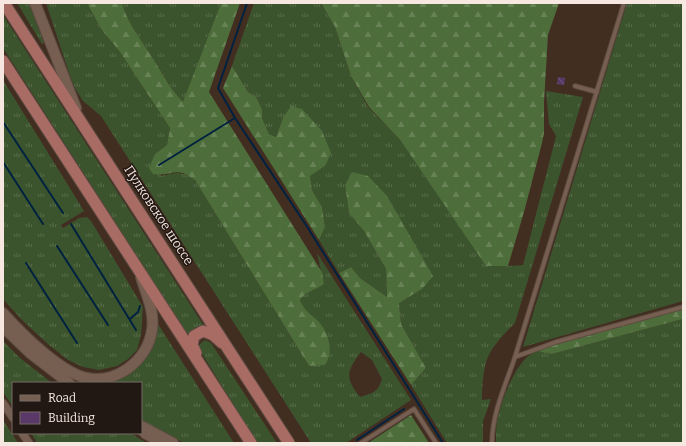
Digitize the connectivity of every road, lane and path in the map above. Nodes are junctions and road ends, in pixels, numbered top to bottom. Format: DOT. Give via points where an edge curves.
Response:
graph roads {
  1 [pos="4,3"];
  2 [pos="36,3"];
  3 [pos="624,3"];
  4 [pos="3,61"];
  5 [pos="575,86"];
  6 [pos="597,92"];
  7 [pos="81,122"];
  8 [pos="138,268"];
  9 [pos="683,307"];
  10 [pos="3,313"];
  11 [pos="3,327"];
  12 [pos="232,353"];
  13 [pos="515,357"];
  14 [pos="202,366"];
  15 [pos="67,382"];
  16 [pos="3,403"];
  17 [pos="12,416"];
  18 [pos="142,427"];
  19 [pos="142,432"];
  20 [pos="23,434"];
  21 [pos="29,443"];
  22 [pos="160,443"];
  23 [pos="173,443"];
  24 [pos="251,443"];
  25 [pos="289,443"];
  26 [pos="361,443"];
  27 [pos="436,443"];
  28 [pos="492,443"];
  1 -- 7 [label="highway, Пулковское шоссе"];
  2 -- 7 [label="main road"];
  3 -- 6 [label="lane"];
  4 -- 8 [label="highway"];
  5 -- 6 [label="lane"];
  6 -- 13 [label="lane"];
  7 -- 12 [label="highway, Пулковское шоссе"];
  8 -- 10 [label="main road" via="152,310 152,330 140,357 127,370 114,376 96,379 83,377 68,370 35,345"];
  8 -- 14 [label="highway"];
  9 -- 13 [label="lane" via="556,342"];
  11 -- 15 [label="main road" via="52,372"];
  12 -- 14 [label="highway" via="213,335 203,331 194,336 192,345"];
  12 -- 25 [label="highway, Пулковское шоссе"];
  13 -- 28 [label="lane" via="496,412"];
  14 -- 24 [label="highway"];
  16 -- 17 [label="street"];
  18 -- 23 [label="main road"];
  19 -- 22 [label="street"];
  20 -- 21 [label="street"];
  26 -- 27 [label="lane" via="414,409"];
}
